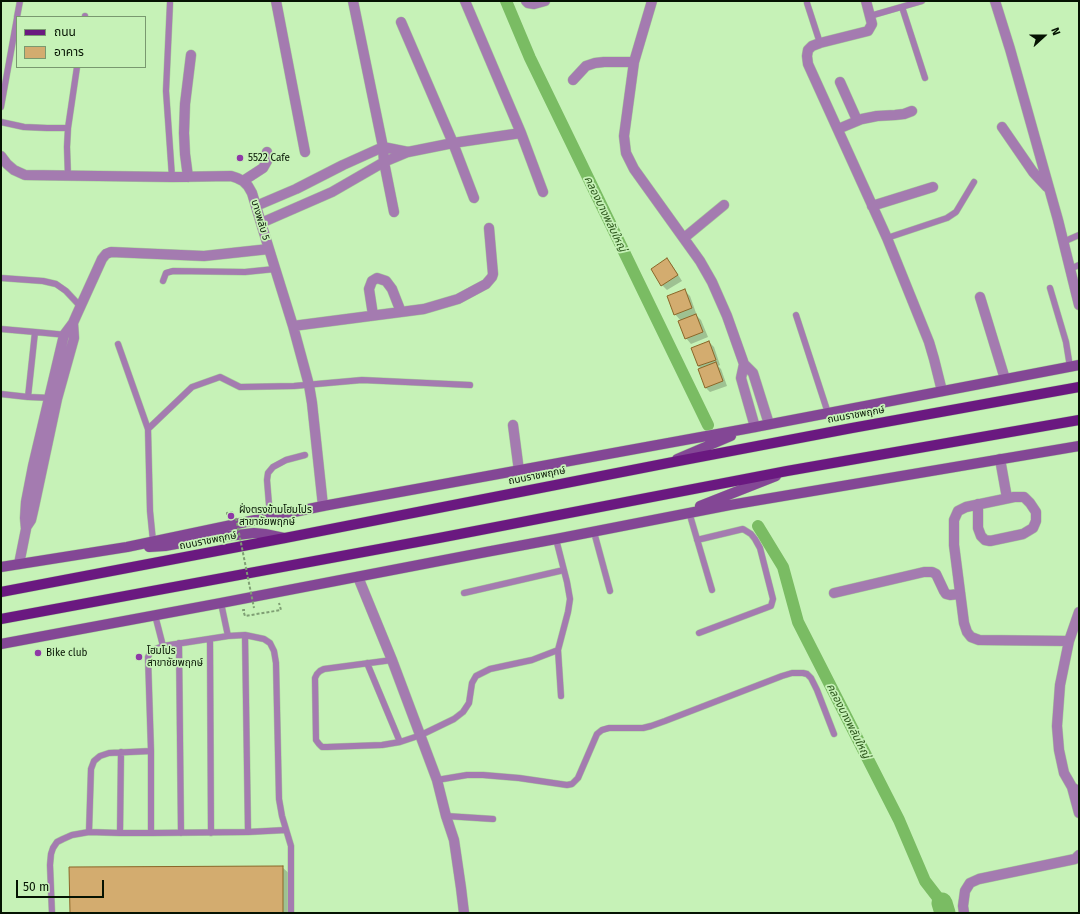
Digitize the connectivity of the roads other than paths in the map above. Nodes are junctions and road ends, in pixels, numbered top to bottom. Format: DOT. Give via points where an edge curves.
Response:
graph roads {
  1 [pos="20,1"];
  2 [pos="276,1"];
  3 [pos="353,1"];
  4 [pos="465,1"];
  5 [pos="526,1"];
  6 [pos="545,1"];
  7 [pos="652,1"];
  8 [pos="866,1"];
  9 [pos="922,1"];
  10 [pos="995,1"];
  11 [pos="170,3"];
  12 [pos="807,3"];
  13 [pos="902,7"];
  14 [pos="17,16"];
  15 [pos="870,16"];
  16 [pos="401,22"];
  17 [pos="16,23"];
  18 [pos="820,43"];
  19 [pos="191,55"];
  20 [pos="634,62"];
  21 [pos="77,68"];
  22 [pos="925,78"];
  23 [pos="573,80"];
  24 [pos="840,82"];
  25 [pos="1,107"];
  26 [pos="912,110"];
  27 [pos="857,120"];
  28 [pos="1,122"];
  29 [pos="1002,127"];
  30 [pos="68,128"];
  31 [pos="838,129"];
  32 [pos="521,133"];
  33 [pos="453,143"];
  34 [pos="383,147"];
  35 [pos="267,152"];
  36 [pos="305,152"];
  37 [pos="408,152"];
  38 [pos="1,156"];
  39 [pos="384,162"];
  40 [pos="68,176"];
  41 [pos="172,177"];
  42 [pos="188,177"];
  43 [pos="244,181"];
  44 [pos="974,182"];
  45 [pos="309,183"];
  46 [pos="933,188"];
  47 [pos="1049,189"];
  48 [pos="544,192"];
  49 [pos="318,197"];
  50 [pos="474,198"];
  51 [pos="724,205"];
  52 [pos="256,206"];
  53 [pos="872,206"];
  54 [pos="394,212"];
  55 [pos="262,223"];
  56 [pos="489,228"];
  57 [pos="1079,235"];
  58 [pos="684,238"];
  59 [pos="887,238"];
  60 [pos="1063,242"];
  61 [pos="269,249"];
  62 [pos="1074,267"];
  63 [pos="275,268"];
  64 [pos="1,278"];
  65 [pos="163,281"];
  66 [pos="1050,288"];
  67 [pos="980,297"];
  68 [pos="1079,305"];
  69 [pos="80,306"];
  70 [pos="401,312"];
  71 [pos="796,315"];
  72 [pos="373,316"];
  73 [pos="293,326"];
  74 [pos="1,329"];
  75 [pos="34,332"];
  76 [pos="69,336"];
  77 [pos="118,344"];
  78 [pos="744,364"];
  79 [pos="1075,366"];
  80 [pos="1005,379"];
  81 [pos="309,385"];
  82 [pos="470,385"];
  83 [pos="1079,387"];
  84 [pos="942,391"];
  85 [pos="1,394"];
  86 [pos="28,397"];
  87 [pos="53,398"];
  88 [pos="828,413"];
  89 [pos="1079,420"];
  90 [pos="769,424"];
  91 [pos="513,425"];
  92 [pos="755,427"];
  93 [pos="148,430"];
  94 [pos="745,430"];
  95 [pos="1079,446"];
  96 [pos="305,455"];
  97 [pos="1000,460"];
  98 [pos="668,463"];
  99 [pos="519,470"];
  100 [pos="787,471"];
  101 [pos="1007,498"];
  102 [pos="978,504"];
  103 [pos="323,506"];
  104 [pos="689,512"];
  105 [pos="679,514"];
  106 [pos="270,517"];
  107 [pos="594,532"];
  108 [pos="285,538"];
  109 [pos="556,539"];
  110 [pos="697,540"];
  111 [pos="153,541"];
  112 [pos="127,547"];
  113 [pos="19,564"];
  114 [pos="1,567"];
  115 [pos="564,570"];
  116 [pos="358,577"];
  117 [pos="712,590"];
  118 [pos="610,591"];
  119 [pos="1,592"];
  120 [pos="464,593"];
  121 [pos="834,593"];
  122 [pos="960,594"];
  123 [pos="221,603"];
  124 [pos="1079,612"];
  125 [pos="155,615"];
  126 [pos="1,619"];
  127 [pos="699,633"];
  128 [pos="245,635"];
  129 [pos="228,636"];
  130 [pos="210,639"];
  131 [pos="1069,641"];
  132 [pos="179,643"];
  133 [pos="1,644"];
  134 [pos="163,646"];
  135 [pos="558,650"];
  136 [pos="392,660"];
  137 [pos="367,663"];
  138 [pos="561,696"];
  139 [pos="834,734"];
  140 [pos="421,735"];
  141 [pos="400,742"];
  142 [pos="151,751"];
  143 [pos="121,752"];
  144 [pos="438,780"];
  145 [pos="1076,790"];
  146 [pos="1079,814"];
  147 [pos="446,816"];
  148 [pos="493,819"];
  149 [pos="286,830"];
  150 [pos="89,832"];
  151 [pos="248,832"];
  152 [pos="120,833"];
  153 [pos="151,833"];
  154 [pos="181,833"];
  155 [pos="211,833"];
  156 [pos="1079,855"];
  157 [pos="52,913"];
  158 [pos="291,913"];
  159 [pos="464,913"];
  160 [pos="964,913"];
  1 -- 14 [label="lane"];
  2 -- 36 [label="street"];
  3 -- 34 [label="street"];
  4 -- 32 [label="street"];
  5 -- 6 [label="street" via="534,4"];
  7 -- 20 [label="street"];
  8 -- 15 [label="street"];
  9 -- 13 [label="lane"];
  10 -- 47 [label="street"];
  11 -- 41 [label="lane" via="166,91"];
  12 -- 18 [label="lane"];
  13 -- 15 [label="lane"];
  13 -- 22 [label="lane"];
  15 -- 18 [label="street" via="872,24 868,31"];
  16 -- 33 [label="street"];
  17 -- 25 [label="lane"];
  18 -- 31 [label="street" via="808,50 808,64"];
  19 -- 42 [label="street" via="184,134"];
  20 -- 23 [label="street" via="595,63 586,66"];
  20 -- 58 [label="street" via="624,136 626,153 634,169"];
  21 -- 30 [label="lane"];
  24 -- 27 [label="street"];
  26 -- 27 [label="street" via="895,116"];
  27 -- 31 [label="street"];
  28 -- 30 [label="lane" via="24,127"];
  29 -- 47 [label="street" via="1033,172"];
  30 -- 40 [label="lane"];
  31 -- 53 [label="street"];
  32 -- 33 [label="street"];
  32 -- 48 [label="street"];
  33 -- 37 [label="street"];
  33 -- 50 [label="street"];
  34 -- 37 [label="street"];
  34 -- 39 [label="street"];
  34 -- 45 [label="street"];
  35 -- 43 [label="street" via="267,161 263,168"];
  37 -- 39 [label="street"];
  38 -- 40 [label="street" via="14,170 25,176"];
  39 -- 49 [label="street" via="332,192"];
  39 -- 54 [label="street"];
  40 -- 41 [label="street"];
  41 -- 42 [label="street"];
  42 -- 43 [label="street" via="231,176"];
  43 -- 52 [label="street, บางพลับ 5" via="252,193"];
  44 -- 59 [label="lane" via="956,212 947,218"];
  45 -- 49 [label="street"];
  45 -- 52 [label="street"];
  46 -- 53 [label="street"];
  47 -- 60 [label="street"];
  49 -- 55 [label="street"];
  51 -- 58 [label="street"];
  52 -- 55 [label="street, บางพลับ 5"];
  53 -- 59 [label="street"];
  55 -- 61 [label="street, บางพลับ 5"];
  56 -- 70 [label="street" via="493,274 486,284 447,303"];
  57 -- 60 [label="lane"];
  58 -- 78 [label="street" via="712,282"];
  59 -- 84 [label="street" via="929,342"];
  60 -- 62 [label="street"];
  61 -- 63 [label="street, บางพลับ 5"];
  61 -- 69 [label="street" via="204,256 111,252 102,260"];
  62 -- 68 [label="street"];
  63 -- 65 [label="lane" via="245,272 173,271 166,274"];
  63 -- 73 [label="street, บางพลับ 5"];
  64 -- 69 [label="lane" via="56,284"];
  66 -- 79 [label="lane"];
  67 -- 80 [label="street"];
  69 -- 76 [label="street"];
  70 -- 72 [label="street"];
  70 -- 72 [label="street" via="392,289 386,281 377,278 372,281 370,289"];
  71 -- 88 [label="lane"];
  72 -- 73 [label="street"];
  73 -- 81 [label="street, บางพลับ 5"];
  74 -- 75 [label="lane"];
  75 -- 76 [label="lane"];
  75 -- 86 [label="lane"];
  76 -- 87 [label="street"];
  77 -- 93 [label="lane"];
  78 -- 90 [label="street" via="753,373"];
  78 -- 92 [label="street" via="741,378"];
  79 -- 80 [label="main road, ถนนราชพฤกษ์"];
  80 -- 84 [label="main road, ถนนราชพฤกษ์"];
  81 -- 82 [label="lane" via="362,380"];
  81 -- 93 [label="lane" via="240,387 220,377 192,387"];
  81 -- 103 [label="street, บางพลับ 5"];
  83 -- 98 [label="main road, ถนนราชพฤกษ์"];
  84 -- 88 [label="main road, ถนนราชพฤกษ์"];
  85 -- 86 [label="lane"];
  86 -- 87 [label="lane"];
  87 -- 113 [label="street" via="34,507 26,529"];
  88 -- 90 [label="main road, ถนนราชพฤกษ์"];
  89 -- 100 [label="main road"];
  90 -- 92 [label="main road, ถนนราชพฤกษ์"];
  91 -- 99 [label="street"];
  92 -- 94 [label="main road, ถนนราชพฤกษ์"];
  93 -- 111 [label="lane"];
  94 -- 98 [label="main road"];
  94 -- 99 [label="main road, ถนนราชพฤกษ์"];
  95 -- 97 [label="main road"];
  96 -- 106 [label="lane" via="286,460 268,473"];
  97 -- 101 [label="street"];
  97 -- 104 [label="main road"];
  98 -- 108 [label="main road, ถนนราชพฤกษ์"];
  99 -- 103 [label="main road, ถนนราชพฤกษ์"];
  100 -- 105 [label="main road"];
  100 -- 126 [label="main road"];
  101 -- 102 [label="street"];
  101 -- 102 [label="street" via="1024,497 1030,503 1036,512 1033,528 1023,534 984,540 978,528"];
  102 -- 122 [label="street" via="958,510 954,520 954,545"];
  103 -- 106 [label="main road, ถนนราชพฤกษ์"];
  104 -- 105 [label="main road"];
  104 -- 110 [label="lane"];
  105 -- 107 [label="main road"];
  106 -- 111 [label="main road, ถนนราชพฤกษ์"];
  107 -- 109 [label="main road"];
  107 -- 118 [label="lane"];
  108 -- 112 [label="main road" via="254,533 165,546"];
  108 -- 119 [label="main road, ถนนราชพฤกษ์"];
  109 -- 115 [label="lane"];
  109 -- 116 [label="main road"];
  110 -- 117 [label="lane"];
  110 -- 127 [label="lane" via="743,530 751,534 760,548 773,600 771,606"];
  111 -- 112 [label="main road, ถนนราชพฤกษ์"];
  112 -- 113 [label="main road, ถนนราชพฤกษ์"];
  113 -- 114 [label="main road, ถนนราชพฤกษ์"];
  115 -- 120 [label="lane"];
  115 -- 135 [label="lane" via="570,599"];
  116 -- 123 [label="main road"];
  116 -- 136 [label="street"];
  121 -- 122 [label="street" via="932,572 936,574 946,594"];
  122 -- 131 [label="street" via="964,623 971,637 979,640"];
  123 -- 125 [label="main road"];
  123 -- 129 [label="lane"];
  124 -- 131 [label="street"];
  125 -- 133 [label="main road"];
  125 -- 134 [label="lane"];
  128 -- 129 [label="lane"];
  128 -- 149 [label="lane" via="264,639 270,643 274,651 279,799"];
  128 -- 151 [label="lane"];
  129 -- 130 [label="lane"];
  130 -- 132 [label="lane"];
  130 -- 155 [label="lane"];
  131 -- 145 [label="street" via="1060,685 1057,726 1064,773"];
  132 -- 134 [label="lane"];
  132 -- 154 [label="lane"];
  134 -- 142 [label="lane" via="153,650 148,657"];
  135 -- 138 [label="lane"];
  135 -- 140 [label="lane" via="532,660 490,669 476,676 463,712"];
  136 -- 137 [label="lane"];
  136 -- 140 [label="street"];
  137 -- 141 [label="lane"];
  137 -- 141 [label="lane" via="324,669 317,674 316,740 322,747"];
  139 -- 144 [label="lane" via="811,678 807,674 792,673 665,722 643,728 602,730 597,734 578,778 572,784 483,775"];
  140 -- 141 [label="lane"];
  140 -- 144 [label="street"];
  142 -- 143 [label="lane"];
  142 -- 153 [label="lane"];
  143 -- 150 [label="lane" via="109,753 94,761 91,769"];
  143 -- 152 [label="lane"];
  144 -- 147 [label="street"];
  145 -- 146 [label="street"];
  147 -- 148 [label="lane"];
  147 -- 159 [label="street" via="454,840"];
  149 -- 151 [label="lane"];
  149 -- 158 [label="lane" via="291,846"];
  150 -- 152 [label="lane"];
  150 -- 157 [label="lane" via="72,835 57,842 50,854"];
  151 -- 155 [label="lane"];
  152 -- 153 [label="lane"];
  153 -- 154 [label="lane"];
  154 -- 155 [label="lane"];
  156 -- 160 [label="street" via="1070,861 970,883 965,891"];
}
